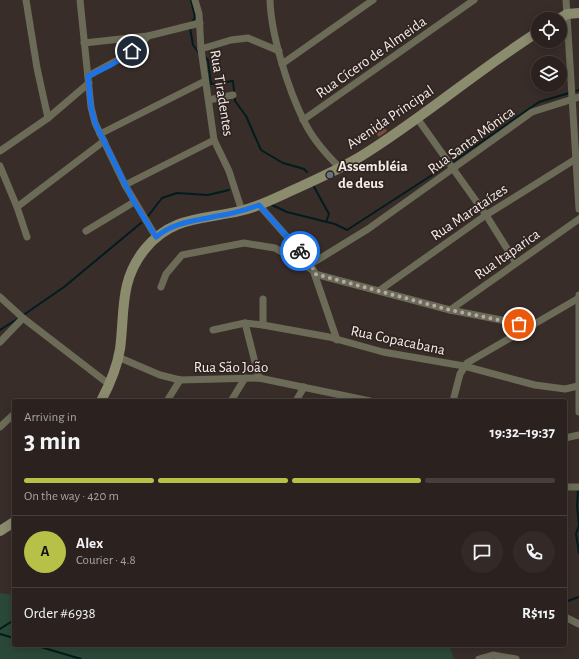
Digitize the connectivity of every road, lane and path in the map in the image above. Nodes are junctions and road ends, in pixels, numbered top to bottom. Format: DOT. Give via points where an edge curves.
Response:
graph roads {
  1 [pos="26,0"];
  2 [pos="80,0"];
  3 [pos="195,0"];
  4 [pos="270,0"];
  5 [pos="373,0"];
  6 [pos="474,0"];
  7 [pos="565,0"];
  8 [pos="564,12"];
  9 [pos="579,13"];
  10 [pos="567,15"];
  11 [pos="200,24"];
  12 [pos="148,36"];
  13 [pos="531,36"];
  14 [pos="84,43"];
  15 [pos="566,48"];
  16 [pos="201,49"];
  17 [pos="279,51"];
  18 [pos="282,64"];
  19 [pos="88,80"];
  20 [pos="206,81"];
  21 [pos="233,94"];
  22 [pos="579,97"];
  23 [pos="572,99"];
  24 [pos="209,100"];
  25 [pos="48,118"];
  26 [pos="417,118"];
  27 [pos="303,120"];
  28 [pos="100,134"];
  29 [pos="214,140"];
  30 [pos="104,141"];
  31 [pos="0,151"];
  32 [pos="577,157"];
  33 [pos="0,167"];
  34 [pos="339,167"];
  35 [pos="452,170"];
  36 [pos="125,185"];
  37 [pos="134,202"];
  38 [pos="259,205"];
  39 [pos="17,207"];
  40 [pos="579,210"];
  41 [pos="242,211"];
  42 [pos="486,215"];
  43 [pos="579,219"];
  44 [pos="86,231"];
  45 [pos="27,237"];
  46 [pos="156,237"];
  47 [pos="516,263"];
  48 [pos="313,270"];
  49 [pos="161,287"];
  50 [pos="380,290"];
  51 [pos="579,293"];
  52 [pos="0,297"];
  53 [pos="579,298"];
  54 [pos="263,299"];
  55 [pos="450,310"];
  56 [pos="23,318"];
  57 [pos="244,323"];
  58 [pos="263,325"];
  59 [pos="533,326"];
  60 [pos="213,330"];
  61 [pos="338,340"];
  62 [pos="0,342"];
  63 [pos="118,357"];
  64 [pos="464,366"];
  65 [pos="245,378"];
  66 [pos="259,378"];
  67 [pos="180,380"];
  68 [pos="110,385"];
  69 [pos="578,386"];
  70 [pos="304,387"];
  71 [pos="102,399"];
  72 [pos="169,399"];
  73 [pos="232,399"];
  74 [pos="297,399"];
  75 [pos="357,399"];
  76 [pos="454,399"];
  77 [pos="579,412"];
  78 [pos="12,416"];
  79 [pos="0,427"];
  80 [pos="579,435"];
  81 [pos="567,438"];
  82 [pos="567,487"];
  83 [pos="579,487"];
  84 [pos="12,523"];
  85 [pos="0,531"];
  86 [pos="567,618"];
  87 [pos="579,624"];
  88 [pos="479,659"];
  89 [pos="516,659"];
  1 -- 25 [label="street"];
  2 -- 14 [label="street"];
  3 -- 11 [label="street, Rua Tiradentes"];
  4 -- 17 [label="street"];
  5 -- 18 [label="street"];
  6 -- 27 [label="street, Rua Cícero de Almeida"];
  7 -- 8 [label="street"];
  9 -- 10 [label="street"];
  11 -- 12 [label="street"];
  11 -- 16 [label="street, Rua Tiradentes"];
  12 -- 14 [label="street"];
  12 -- 19 [label="street" via="139,46"];
  13 -- 26 [label="street, Avenida Principal"];
  14 -- 19 [label="street"];
  15 -- 23 [label="street"];
  16 -- 17 [label="street" via="248,38"];
  16 -- 20 [label="street, Rua Tiradentes"];
  17 -- 18 [label="street"];
  18 -- 27 [label="street"];
  19 -- 25 [label="street"];
  19 -- 28 [label="street" via="92,115"];
  20 -- 24 [label="street, Rua Tiradentes"];
  20 -- 28 [label="street"];
  21 -- 24 [label="street"];
  22 -- 23 [label="street, Rua Santa Mônica"];
  23 -- 32 [label="street"];
  23 -- 35 [label="street, Rua Santa Mônica" via="532,112"];
  24 -- 29 [label="street, Rua Tiradentes"];
  25 -- 31 [label="street"];
  26 -- 34 [label="street, Avenida Principal" via="362,155"];
  26 -- 35 [label="street"];
  27 -- 34 [label="street" via="326,154"];
  28 -- 30 [label="street"];
  29 -- 36 [label="street"];
  29 -- 41 [label="street, Rua Tiradentes" via="229,171"];
  30 -- 36 [label="street"];
  30 -- 39 [label="street"];
  32 -- 40 [label="street"];
  32 -- 42 [label="street, Rua Marataízes"];
  33 -- 39 [label="street"];
  34 -- 38 [label="street, Avenida Principal"];
  35 -- 42 [label="street"];
  35 -- 48 [label="street, Rua Santa Mônica"];
  36 -- 37 [label="street"];
  37 -- 44 [label="street"];
  37 -- 46 [label="street"];
  38 -- 41 [label="street, Avenida Principal"];
  38 -- 48 [label="street"];
  39 -- 45 [label="street"];
  41 -- 46 [label="street, Avenida Principal" via="180,223"];
  42 -- 47 [label="street"];
  42 -- 50 [label="street, Rua Marataízes"];
  43 -- 47 [label="street, Rua Itaparica"];
  46 -- 63 [label="street, Avenida Principal" via="140,256 126,286"];
  47 -- 55 [label="street, Rua Itaparica"];
  48 -- 49 [label="street" via="274,248 244,243 182,255 166,274"];
  48 -- 50 [label="street"];
  48 -- 61 [label="street"];
  50 -- 55 [label="street"];
  51 -- 53 [label="street"];
  52 -- 56 [label="street"];
  53 -- 59 [label="street"];
  53 -- 69 [label="street"];
  54 -- 58 [label="street"];
  55 -- 59 [label="street"];
  56 -- 62 [label="street"];
  56 -- 68 [label="street"];
  57 -- 58 [label="street, Rua Copacabana"];
  57 -- 60 [label="street, Rua Copacabana"];
  57 -- 66 [label="street"];
  58 -- 61 [label="street, Rua Copacabana"];
  59 -- 64 [label="street"];
  61 -- 64 [label="street, Rua Copacabana" via="383,352"];
  63 -- 67 [label="street, Rua São João" via="160,375"];
  63 -- 68 [label="street, Avenida Principal"];
  64 -- 69 [label="street, Rua Copacabana" via="535,385 565,389"];
  64 -- 76 [label="street"];
  65 -- 66 [label="street, Rua São João"];
  65 -- 67 [label="street, Rua São João"];
  65 -- 73 [label="street"];
  66 -- 70 [label="street, Rua São João"];
  67 -- 72 [label="street"];
  68 -- 71 [label="street, Avenida Principal"];
  69 -- 77 [label="street"];
  70 -- 74 [label="street"];
  70 -- 75 [label="street, Rua São João"];
  78 -- 79 [label="street"];
  80 -- 81 [label="street"];
  82 -- 83 [label="street"];
  84 -- 85 [label="street"];
  86 -- 87 [label="street"];
  88 -- 89 [label="street" via="493,655"];
}
